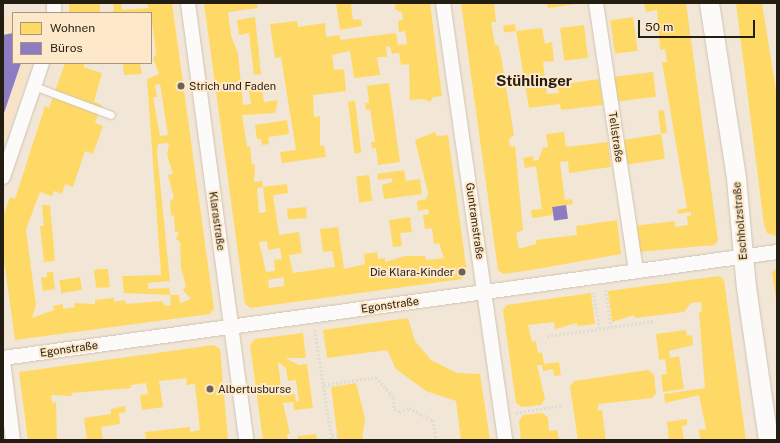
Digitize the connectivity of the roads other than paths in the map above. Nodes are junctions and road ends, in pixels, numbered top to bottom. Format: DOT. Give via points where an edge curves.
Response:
graph roads {
  1 [pos="188,3"];
  2 [pos="443,3"];
  3 [pos="596,3"];
  4 [pos="709,3"];
  5 [pos="42,64"];
  6 [pos="34,86"];
  7 [pos="111,116"];
  8 [pos="3,177"];
  9 [pos="777,252"];
  10 [pos="744,257"];
  11 [pos="636,271"];
  12 [pos="486,292"];
  13 [pos="232,326"];
  14 [pos="3,358"];
  15 [pos="3,361"];
  16 [pos="13,440"];
  17 [pos="246,440"];
  18 [pos="505,440"];
  19 [pos="768,440"];
  1 -- 13 [label="street, Klarastraße"];
  2 -- 12 [label="street, Guntramstraße"];
  3 -- 11 [label="street, Tellstraße"];
  4 -- 10 [label="main road, Eschholzstraße" via="736,178"];
  5 -- 6 [label="street"];
  6 -- 7 [label="lane"];
  6 -- 8 [label="street"];
  9 -- 10 [label="street, Egonstraße"];
  10 -- 11 [label="street, Egonstraße"];
  10 -- 19 [label="main road, Eschholzstraße"];
  11 -- 12 [label="street, Egonstraße"];
  12 -- 13 [label="street, Egonstraße"];
  12 -- 18 [label="street, Guntramstraße"];
  13 -- 14 [label="street, Egonstraße"];
  13 -- 17 [label="street, Klarastraße"];
  15 -- 16 [label="street"];
}
